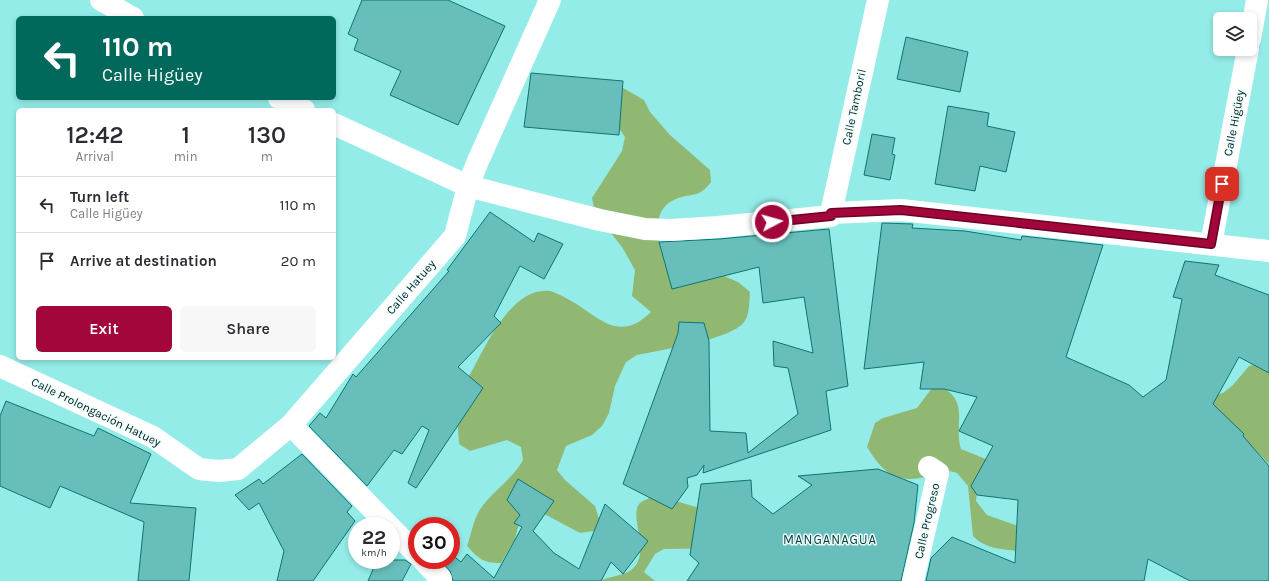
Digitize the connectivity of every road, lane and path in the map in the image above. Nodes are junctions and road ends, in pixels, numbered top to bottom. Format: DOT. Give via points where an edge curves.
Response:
graph roads {
  1 [pos="101,0"];
  2 [pos="550,0"];
  3 [pos="878,0"];
  4 [pos="1257,0"];
  5 [pos="1255,12"];
  6 [pos="129,16"];
  7 [pos="1247,56"];
  8 [pos="283,100"];
  9 [pos="300,108"];
  10 [pos="336,125"];
  11 [pos="468,186"];
  12 [pos="831,213"];
  13 [pos="1211,244"];
  14 [pos="1269,251"];
  15 [pos="0,366"];
  16 [pos="291,425"];
  17 [pos="928,467"];
  18 [pos="380,517"];
  19 [pos="400,537"];
  20 [pos="408,545"];
  21 [pos="432,569"];
  22 [pos="441,579"];
  23 [pos="913,581"];
  1 -- 6 [label="street"];
  2 -- 11 [label="street, Calle Hatuey"];
  3 -- 12 [label="street, Calle Tamboril"];
  4 -- 5 [label="street"];
  7 -- 13 [label="street, Calle Higüey"];
  8 -- 9 [label="street"];
  10 -- 11 [label="street"];
  11 -- 12 [label="street" via="645,229 718,227 831,216"];
  11 -- 16 [label="street, Calle Hatuey" via="455,236"];
  12 -- 13 [label="street" via="901,210"];
  13 -- 14 [label="street"];
  15 -- 16 [label="street, Calle Prolongación Hatuey" via="153,437 199,468 219,471 238,469"];
  16 -- 18 [label="street"];
  17 -- 23 [label="street, Calle Progreso" via="938,473"];
  19 -- 20 [label="street"];
  21 -- 22 [label="street"];
}
